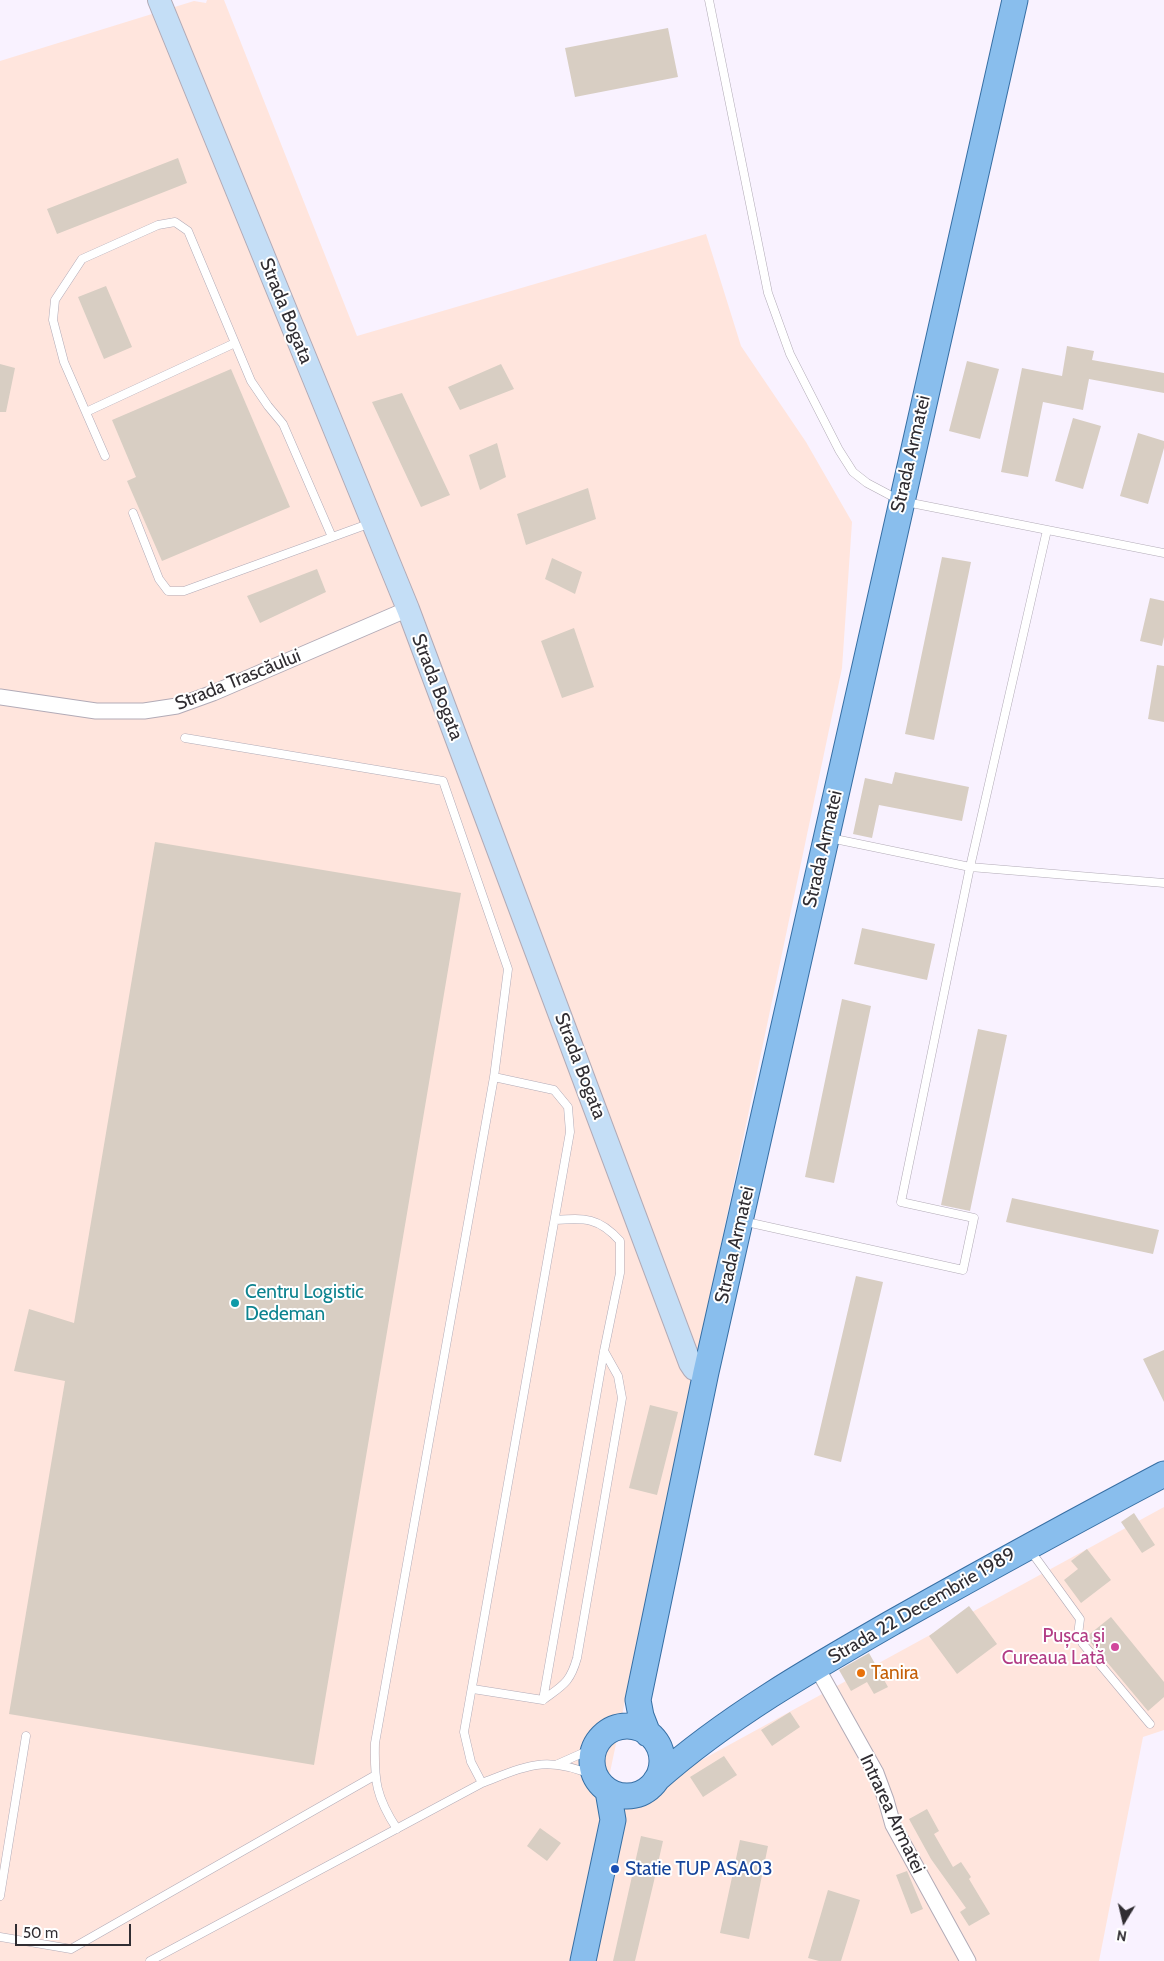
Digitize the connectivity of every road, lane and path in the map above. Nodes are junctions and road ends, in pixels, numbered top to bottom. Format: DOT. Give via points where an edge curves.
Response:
graph roads {
  1 [pos="160,0"];
  2 [pos="709,0"];
  3 [pos="1015,0"];
  4 [pos="235,343"];
  5 [pos="86,412"];
  6 [pos="106,456"];
  7 [pos="901,501"];
  8 [pos="133,513"];
  9 [pos="372,522"];
  10 [pos="1048,530"];
  11 [pos="332,537"];
  12 [pos="1164,553"];
  13 [pos="408,610"];
  14 [pos="0,697"];
  15 [pos="185,738"];
  16 [pos="826,837"];
  17 [pos="970,867"];
  18 [pos="1164,883"];
  19 [pos="494,1077"];
  20 [pos="555,1220"];
  21 [pos="740,1220"];
  22 [pos="604,1351"];
  23 [pos="706,1372"];
  24 [pos="1164,1474"];
  25 [pos="1027,1546"];
  26 [pos="816,1666"];
  27 [pos="472,1689"];
  28 [pos="543,1700"];
  29 [pos="638,1700"];
  30 [pos="1150,1724"];
  31 [pos="615,1729"];
  32 [pos="26,1736"];
  33 [pos="653,1741"];
  34 [pos="594,1748"];
  35 [pos="688,1752"];
  36 [pos="558,1764"];
  37 [pos="374,1776"];
  38 [pos="656,1780"];
  39 [pos="482,1783"];
  40 [pos="602,1783"];
  41 [pos="633,1795"];
  42 [pos="613,1820"];
  43 [pos="397,1829"];
  44 [pos="0,1896"];
  45 [pos="0,1937"];
  46 [pos="150,1961"];
  47 [pos="583,1961"];
  48 [pos="968,1961"];
  1 -- 9 [label="main road, Strada Bogata"];
  2 -- 7 [label="lane" via="768,293 790,354 853,472"];
  3 -- 7 [label="main road, Strada Armatei"];
  4 -- 5 [label="lane"];
  4 -- 5 [label="lane" via="188,231 175,222 158,225 82,259 56,300 53,320 64,362"];
  4 -- 11 [label="lane" via="251,381 283,424"];
  5 -- 6 [label="lane"];
  7 -- 10 [label="lane"];
  7 -- 16 [label="main road, Strada Armatei"];
  8 -- 11 [label="lane" via="159,579 168,591 184,591"];
  9 -- 11 [label="lane"];
  9 -- 13 [label="main road, Strada Bogata"];
  10 -- 12 [label="lane"];
  10 -- 17 [label="lane"];
  13 -- 14 [label="street, Strada Trascăului" via="177,706 144,712 96,712"];
  13 -- 23 [label="main road, Strada Bogata" via="690,1363 694,1369"];
  15 -- 19 [label="lane" via="443,781 508,969"];
  16 -- 17 [label="lane"];
  16 -- 21 [label="main road, Strada Armatei"];
  17 -- 18 [label="lane"];
  17 -- 21 [label="lane" via="901,1202 974,1218 963,1270"];
  19 -- 20 [label="lane" via="554,1090 568,1107 570,1132"];
  19 -- 37 [label="lane" via="374,1743"];
  20 -- 22 [label="lane" via="583,1218 608,1227 620,1241 620,1273"];
  20 -- 27 [label="lane"];
  21 -- 23 [label="main road, Strada Armatei"];
  22 -- 28 [label="lane"];
  22 -- 28 [label="lane" via="618,1376 622,1398 572,1673 564,1684"];
  23 -- 29 [label="main road, Strada Armatei"];
  24 -- 25 [label="main road, Strada 22 Decembrie 1989"];
  25 -- 26 [label="main road, Strada 22 Decembrie 1989"];
  25 -- 30 [label="lane" via="1080,1619 1078,1635 1083,1644"];
  26 -- 35 [label="main road, Strada 22 Decembrie 1989"];
  26 -- 48 [label="street, Intrarea Armatei" via="876,1773 893,1825"];
  27 -- 28 [label="lane"];
  27 -- 39 [label="lane" via="464,1732 471,1762"];
  29 -- 31 [label="main road, Strada Armatei"];
  29 -- 33 [label="main road, Strada Armatei" via="641,1716"];
  31 -- 33 [label="main road" via="632,1727"];
  31 -- 34 [label="main road" via="600,1738"];
  32 -- 44 [label="lane"];
  33 -- 35 [label="main road"];
  33 -- 38 [label="main road" via="662,1758"];
  34 -- 36 [label="lane"];
  34 -- 40 [label="main road" via="592,1759"];
  35 -- 38 [label="main road, Strada 22 Decembrie 1989"];
  36 -- 39 [label="lane" via="529,1765"];
  36 -- 40 [label="lane" via="575,1767"];
  37 -- 43 [label="lane" via="384,1809"];
  37 -- 45 [label="lane" via="71,1949"];
  38 -- 41 [label="main road" via="648,1789"];
  39 -- 43 [label="lane"];
  40 -- 41 [label="main road" via="615,1794"];
  40 -- 42 [label="main road"];
  41 -- 42 [label="main road"];
  42 -- 47 [label="main road"];
  43 -- 46 [label="lane"];
}
